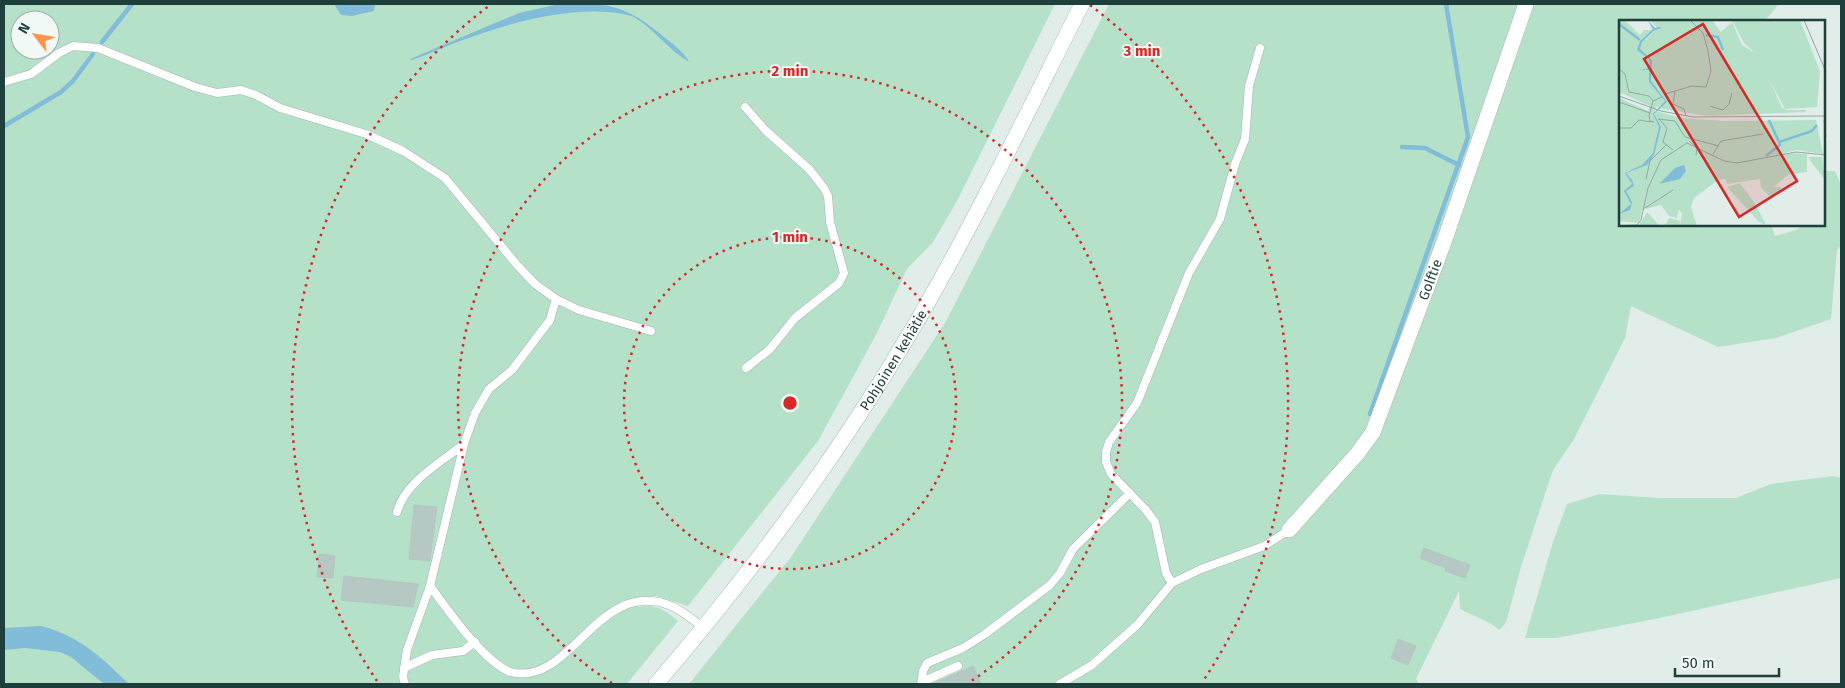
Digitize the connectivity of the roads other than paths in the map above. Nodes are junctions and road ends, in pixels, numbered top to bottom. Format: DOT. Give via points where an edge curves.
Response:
graph roads {
  1 [pos="1082,4"];
  2 [pos="1526,4"];
  3 [pos="1260,48"];
  4 [pos="4,82"];
  5 [pos="745,107"];
  6 [pos="556,299"];
  7 [pos="651,331"];
  8 [pos="746,368"];
  9 [pos="464,444"];
  10 [pos="1130,493"];
  11 [pos="397,512"];
  12 [pos="1289,530"];
  13 [pos="1172,583"];
  14 [pos="430,586"];
  15 [pos="704,628"];
  16 [pos="475,642"];
  17 [pos="958,666"];
  18 [pos="404,668"];
  19 [pos="922,683"];
  20 [pos="404,684"];
  21 [pos="656,684"];
  22 [pos="1060,684"];
  1 -- 15 [label="main road, Pohjoinen kehätie" via="916,324 811,487 752,570"];
  2 -- 12 [label="main road, Golftie" via="1444,242 1373,432"];
  3 -- 10 [label="lane" via="1248,86 1245,139 1220,219 1189,273 1137,403 1109,442 1106,452 1111,474"];
  4 -- 6 [label="lane" via="31,74 59,52 73,46 98,48 195,87 217,93 241,90 280,108 366,134 403,151 445,178 517,265"];
  5 -- 8 [label="lane" via="765,130 809,169 824,188 844,273 832,288 795,318 770,349"];
  6 -- 7 [label="lane" via="579,310"];
  6 -- 9 [label="lane" via="550,320 512,370 489,388 475,412"];
  9 -- 11 [label="lane" via="412,486 400,501"];
  9 -- 14 [label="lane"];
  10 -- 13 [label="lane" via="1155,522 1166,574"];
  10 -- 19 [label="lane" via="1073,549 1050,585 985,634 927,664"];
  12 -- 13 [label="lane" via="1264,546"];
  13 -- 22 [label="lane" via="1137,625 1092,665"];
  14 -- 16 [label="lane"];
  14 -- 18 [label="lane" via="406,650"];
  15 -- 16 [label="lane" via="668,605 633,604 600,624 561,664 534,678 510,673 496,664"];
  15 -- 21 [label="main road, Pohjoinen kehätie"];
  16 -- 18 [label="lane" via="463,651 432,655"];
  17 -- 19 [label="lane"];
  18 -- 20 [label="lane"];
}
